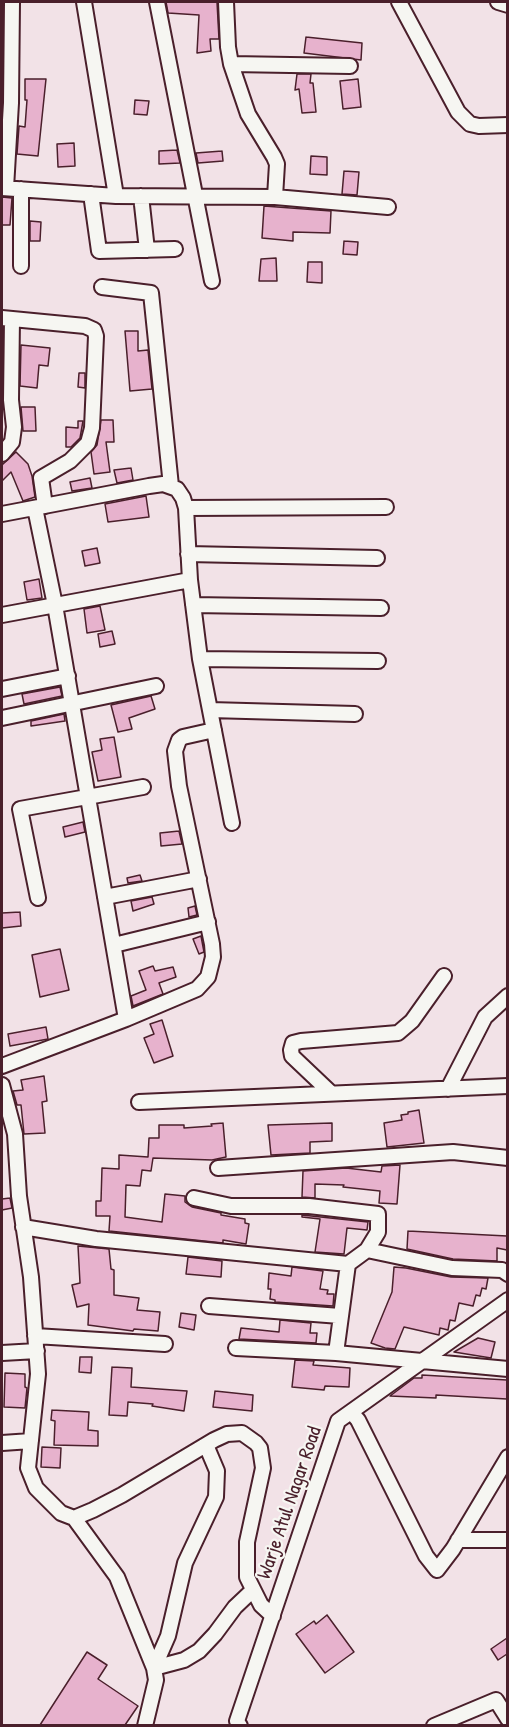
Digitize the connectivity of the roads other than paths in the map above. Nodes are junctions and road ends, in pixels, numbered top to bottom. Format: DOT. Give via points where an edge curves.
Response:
graph roads {
  1 [pos="12,2"];
  2 [pos="84,2"];
  3 [pos="157,2"];
  4 [pos="226,2"];
  5 [pos="399,2"];
  6 [pos="498,2"];
  7 [pos="507,5"];
  8 [pos="6,38"];
  9 [pos="231,64"];
  10 [pos="350,66"];
  11 [pos="6,103"];
  12 [pos="507,125"];
  13 [pos="4,188"];
  14 [pos="21,189"];
  15 [pos="91,194"];
  16 [pos="116,196"];
  17 [pos="141,196"];
  18 [pos="195,196"];
  19 [pos="275,197"];
  20 [pos="388,207"];
  21 [pos="175,249"];
  22 [pos="147,250"];
  23 [pos="21,266"];
  24 [pos="212,280"];
  25 [pos="102,287"];
  26 [pos="7,318"];
  27 [pos="2,454"];
  28 [pos="171,486"];
  29 [pos="40,507"];
  30 [pos="386,507"];
  31 [pos="186,508"];
  32 [pos="2,514"];
  33 [pos="188,554"];
  34 [pos="377,558"];
  35 [pos="190,580"];
  36 [pos="55,605"];
  37 [pos="193,605"];
  38 [pos="381,608"];
  39 [pos="2,615"];
  40 [pos="200,659"];
  41 [pos="378,661"];
  42 [pos="68,676"];
  43 [pos="156,686"];
  44 [pos="2,689"];
  45 [pos="72,703"];
  46 [pos="210,710"];
  47 [pos="355,714"];
  48 [pos="2,718"];
  49 [pos="214,730"];
  50 [pos="143,787"];
  51 [pos="88,795"];
  52 [pos="232,823"];
  53 [pos="199,879"];
  54 [pos="105,897"];
  55 [pos="38,898"];
  56 [pos="208,922"];
  57 [pos="114,945"];
  58 [pos="444,976"];
  59 [pos="507,996"];
  60 [pos="126,1019"];
  61 [pos="2,1066"];
  62 [pos="2,1085"];
  63 [pos="507,1086"];
  64 [pos="448,1089"];
  65 [pos="332,1093"];
  66 [pos="139,1102"];
  67 [pos="5,1109"];
  68 [pos="507,1158"];
  69 [pos="218,1168"];
  70 [pos="194,1198"];
  71 [pos="23,1227"];
  72 [pos="367,1250"];
  73 [pos="348,1264"];
  74 [pos="507,1274"];
  75 [pos="507,1300"];
  76 [pos="209,1306"];
  77 [pos="340,1316"];
  78 [pos="35,1336"];
  79 [pos="165,1344"];
  80 [pos="236,1348"];
  81 [pos="37,1351"];
  82 [pos="2,1353"];
  83 [pos="336,1353"];
  84 [pos="422,1361"];
  85 [pos="507,1369"];
  86 [pos="351,1412"];
  87 [pos="31,1442"];
  88 [pos="2,1443"];
  89 [pos="206,1446"];
  90 [pos="507,1457"];
  91 [pos="74,1518"];
  92 [pos="458,1540"];
  93 [pos="507,1540"];
  94 [pos="253,1590"];
  95 [pos="273,1616"];
  96 [pos="154,1668"];
  97 [pos="507,1719"];
  98 [pos="145,1725"];
  99 [pos="240,1725"];
  100 [pos="434,1725"];
  1 -- 8 [label="street"];
  2 -- 16 [label="street"];
  3 -- 18 [label="street"];
  4 -- 9 [label="street"];
  5 -- 12 [label="street" via="458,112 470,124"];
  6 -- 7 [label="street"];
  8 -- 11 [label="street"];
  9 -- 10 [label="street"];
  9 -- 19 [label="street" via="248,114 277,164"];
  11 -- 13 [label="street"];
  13 -- 14 [label="street"];
  14 -- 15 [label="street"];
  14 -- 23 [label="street"];
  15 -- 16 [label="street"];
  15 -- 22 [label="street" via="99,251"];
  16 -- 17 [label="street"];
  17 -- 18 [label="street"];
  17 -- 22 [label="street"];
  18 -- 19 [label="street"];
  18 -- 24 [label="street"];
  19 -- 20 [label="street"];
  21 -- 22 [label="street"];
  25 -- 28 [label="street" via="151,293"];
  26 -- 27 [label="street" via="14,427 12,442"];
  26 -- 29 [label="street" via="86,326 96,336 88,443 70,461 41,477"];
  28 -- 29 [label="street" via="149,486"];
  28 -- 31 [label="street" via="177,489"];
  29 -- 32 [label="street"];
  29 -- 36 [label="street"];
  30 -- 31 [label="street"];
  31 -- 33 [label="street"];
  33 -- 34 [label="street"];
  33 -- 35 [label="street"];
  35 -- 36 [label="street"];
  35 -- 37 [label="street"];
  36 -- 39 [label="street"];
  36 -- 42 [label="street"];
  37 -- 38 [label="street"];
  37 -- 40 [label="street"];
  40 -- 41 [label="street"];
  40 -- 46 [label="street"];
  42 -- 44 [label="street"];
  42 -- 45 [label="street"];
  43 -- 45 [label="street"];
  45 -- 48 [label="street"];
  45 -- 51 [label="street"];
  46 -- 47 [label="street"];
  46 -- 49 [label="street"];
  49 -- 52 [label="street"];
  49 -- 53 [label="street" via="183,736 175,751"];
  50 -- 51 [label="street"];
  51 -- 54 [label="street"];
  51 -- 55 [label="street" via="20,809"];
  53 -- 54 [label="street"];
  53 -- 56 [label="street"];
  54 -- 57 [label="street"];
  56 -- 57 [label="street"];
  56 -- 60 [label="street" via="213,957 203,984"];
  57 -- 60 [label="street"];
  58 -- 65 [label="street" via="398,1033 293,1043 292,1056"];
  59 -- 64 [label="street" via="485,1017"];
  60 -- 61 [label="street"];
  62 -- 67 [label="street"];
  63 -- 64 [label="street"];
  64 -- 65 [label="street"];
  65 -- 66 [label="street"];
  67 -- 71 [label="street" via="15,1134"];
  68 -- 69 [label="street" via="453,1152"];
  70 -- 72 [label="street" via="231,1206 309,1206 378,1214 378,1233"];
  71 -- 73 [label="street" via="96,1239"];
  71 -- 78 [label="street"];
  72 -- 73 [label="street"];
  72 -- 74 [label="street" via="452,1268 502,1270"];
  73 -- 77 [label="street"];
  75 -- 84 [label="street, Warje Atul Nagar Road"];
  76 -- 77 [label="street"];
  77 -- 83 [label="street"];
  78 -- 79 [label="street"];
  78 -- 81 [label="street"];
  80 -- 83 [label="street"];
  81 -- 82 [label="street"];
  81 -- 87 [label="street"];
  83 -- 84 [label="street"];
  84 -- 85 [label="street"];
  84 -- 86 [label="street, Warje Atul Nagar Road"];
  86 -- 92 [label="street" via="426,1556 438,1570"];
  86 -- 95 [label="street, Warje Atul Nagar Road" via="338,1421"];
  87 -- 88 [label="street"];
  87 -- 91 [label="street" via="28,1468 36,1488"];
  89 -- 91 [label="street"];
  89 -- 94 [label="street" via="227,1434 242,1433 260,1448 263,1468 246,1555 247,1577"];
  89 -- 96 [label="street" via="217,1472 216,1497 184,1563 168,1636"];
  90 -- 92 [label="street"];
  91 -- 96 [label="street" via="117,1577"];
  92 -- 93 [label="street"];
  94 -- 95 [label="street"];
  94 -- 96 [label="street" via="198,1651 184,1660"];
  95 -- 99 [label="street, Warje Atul Nagar Road" via="237,1721"];
  96 -- 98 [label="street" via="156,1680"];
  97 -- 100 [label="street" via="496,1700"];
}
